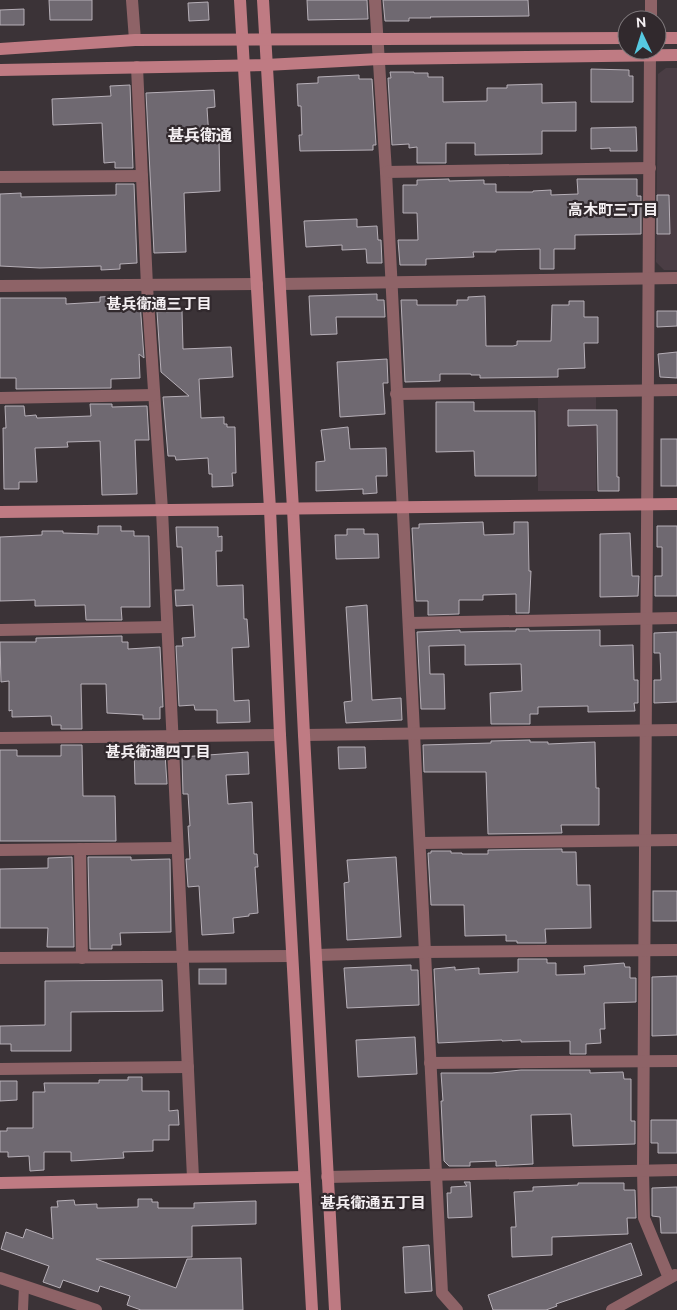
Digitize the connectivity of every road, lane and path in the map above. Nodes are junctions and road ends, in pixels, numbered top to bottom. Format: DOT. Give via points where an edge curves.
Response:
graph roads {
  1 [pos="132,0"];
  2 [pos="240,0"];
  3 [pos="263,0"];
  4 [pos="375,0"];
  5 [pos="617,38"];
  6 [pos="378,39"];
  7 [pos="134,40"];
  8 [pos="242,40"];
  9 [pos="265,40"];
  10 [pos="0,49"];
  11 [pos="617,54"];
  12 [pos="379,59"];
  13 [pos="650,60"];
  14 [pos="243,65"];
  15 [pos="266,65"];
  16 [pos="137,67"];
  17 [pos="0,70"];
  18 [pos="650,168"];
  19 [pos="386,172"];
  20 [pos="0,176"];
  21 [pos="142,176"];
  22 [pos="649,278"];
  23 [pos="677,278"];
  24 [pos="391,283"];
  25 [pos="257,284"];
  26 [pos="281,284"];
  27 [pos="0,286"];
  28 [pos="147,286"];
  29 [pos="648,390"];
  30 [pos="677,390"];
  31 [pos="396,394"];
  32 [pos="154,396"];
  33 [pos="0,398"];
  34 [pos="647,504"];
  35 [pos="677,504"];
  36 [pos="403,508"];
  37 [pos="270,509"];
  38 [pos="293,509"];
  39 [pos="162,510"];
  40 [pos="0,512"];
  41 [pos="677,618"];
  42 [pos="646,619"];
  43 [pos="408,623"];
  44 [pos="167,626"];
  45 [pos="0,630"];
  46 [pos="646,730"];
  47 [pos="677,730"];
  48 [pos="413,733"];
  49 [pos="280,735"];
  50 [pos="304,735"];
  51 [pos="172,737"];
  52 [pos="0,738"];
  53 [pos="677,840"];
  54 [pos="645,841"];
  55 [pos="421,843"];
  56 [pos="177,848"];
  57 [pos="80,849"];
  58 [pos="0,850"];
  59 [pos="644,950"];
  60 [pos="677,950"];
  61 [pos="424,952"];
  62 [pos="292,956"];
  63 [pos="316,956"];
  64 [pos="182,957"];
  65 [pos="0,958"];
  66 [pos="82,958"];
  67 [pos="644,1061"];
  68 [pos="677,1061"];
  69 [pos="430,1063"];
  70 [pos="188,1067"];
  71 [pos="0,1069"];
  72 [pos="643,1170"];
  73 [pos="677,1170"];
  74 [pos="436,1174"];
  75 [pos="304,1177"];
  76 [pos="327,1177"];
  77 [pos="193,1178"];
  78 [pos="0,1183"];
  79 [pos="673,1276"];
  80 [pos="0,1278"];
  81 [pos="24,1286"];
  82 [pos="23,1310"];
  83 [pos="96,1310"];
  84 [pos="312,1310"];
  85 [pos="335,1310"];
  86 [pos="457,1310"];
  87 [pos="612,1310"];
  1 -- 7 [label="street"];
  2 -- 8 [label="street"];
  3 -- 9 [label="street"];
  4 -- 6 [label="street"];
  5 -- 6 [label="street"];
  6 -- 9 [label="street"];
  6 -- 12 [label="street"];
  7 -- 8 [label="street"];
  7 -- 10 [label="street"];
  8 -- 9 [label="street"];
  8 -- 14 [label="street"];
  9 -- 15 [label="street"];
  11 -- 12 [label="street"];
  12 -- 15 [label="street"];
  12 -- 19 [label="street"];
  13 -- 18 [label="street"];
  14 -- 15 [label="street"];
  14 -- 16 [label="street"];
  14 -- 25 [label="street"];
  15 -- 26 [label="street"];
  16 -- 17 [label="street"];
  16 -- 21 [label="street"];
  18 -- 19 [label="street"];
  18 -- 22 [label="street"];
  19 -- 24 [label="street"];
  20 -- 21 [label="street"];
  21 -- 28 [label="street"];
  22 -- 23 [label="street"];
  22 -- 24 [label="street"];
  22 -- 29 [label="street"];
  24 -- 26 [label="street"];
  24 -- 31 [label="street"];
  25 -- 28 [label="street"];
  25 -- 37 [label="street"];
  26 -- 38 [label="street"];
  27 -- 28 [label="street"];
  28 -- 32 [label="street"];
  29 -- 30 [label="street"];
  29 -- 31 [label="street"];
  29 -- 34 [label="street"];
  31 -- 36 [label="street"];
  32 -- 33 [label="street"];
  32 -- 39 [label="street"];
  34 -- 35 [label="street"];
  34 -- 36 [label="street"];
  34 -- 42 [label="street"];
  36 -- 38 [label="street"];
  36 -- 43 [label="street"];
  37 -- 38 [label="street"];
  37 -- 39 [label="street"];
  37 -- 49 [label="street"];
  38 -- 50 [label="street"];
  39 -- 40 [label="street"];
  39 -- 44 [label="street"];
  41 -- 42 [label="street"];
  42 -- 43 [label="street"];
  42 -- 46 [label="street"];
  43 -- 48 [label="street"];
  44 -- 45 [label="street"];
  44 -- 51 [label="street"];
  46 -- 47 [label="street"];
  46 -- 48 [label="street"];
  46 -- 54 [label="street"];
  48 -- 50 [label="street"];
  48 -- 55 [label="street"];
  49 -- 51 [label="street"];
  49 -- 62 [label="street"];
  50 -- 63 [label="street"];
  51 -- 52 [label="street"];
  51 -- 56 [label="street"];
  53 -- 54 [label="street"];
  54 -- 55 [label="street"];
  54 -- 59 [label="street"];
  55 -- 61 [label="street"];
  56 -- 57 [label="street"];
  56 -- 64 [label="street"];
  57 -- 58 [label="street"];
  57 -- 66 [label="street"];
  59 -- 60 [label="street"];
  59 -- 61 [label="street"];
  59 -- 67 [label="street"];
  61 -- 63 [label="street"];
  61 -- 69 [label="street"];
  62 -- 64 [label="street"];
  62 -- 75 [label="street"];
  63 -- 76 [label="street"];
  64 -- 66 [label="street"];
  64 -- 70 [label="street"];
  65 -- 66 [label="street"];
  67 -- 68 [label="street"];
  67 -- 69 [label="street"];
  67 -- 72 [label="street"];
  69 -- 74 [label="street"];
  70 -- 71 [label="street"];
  70 -- 77 [label="street"];
  72 -- 73 [label="street"];
  72 -- 74 [label="street"];
  72 -- 79 [label="street" via="644,1218"];
  74 -- 76 [label="street"];
  74 -- 86 [label="street" via="442,1293"];
  75 -- 77 [label="street"];
  75 -- 84 [label="street"];
  76 -- 85 [label="street"];
  77 -- 78 [label="street"];
  79 -- 87 [label="street"];
  80 -- 81 [label="street"];
  81 -- 82 [label="lane"];
  81 -- 83 [label="street"];
}
